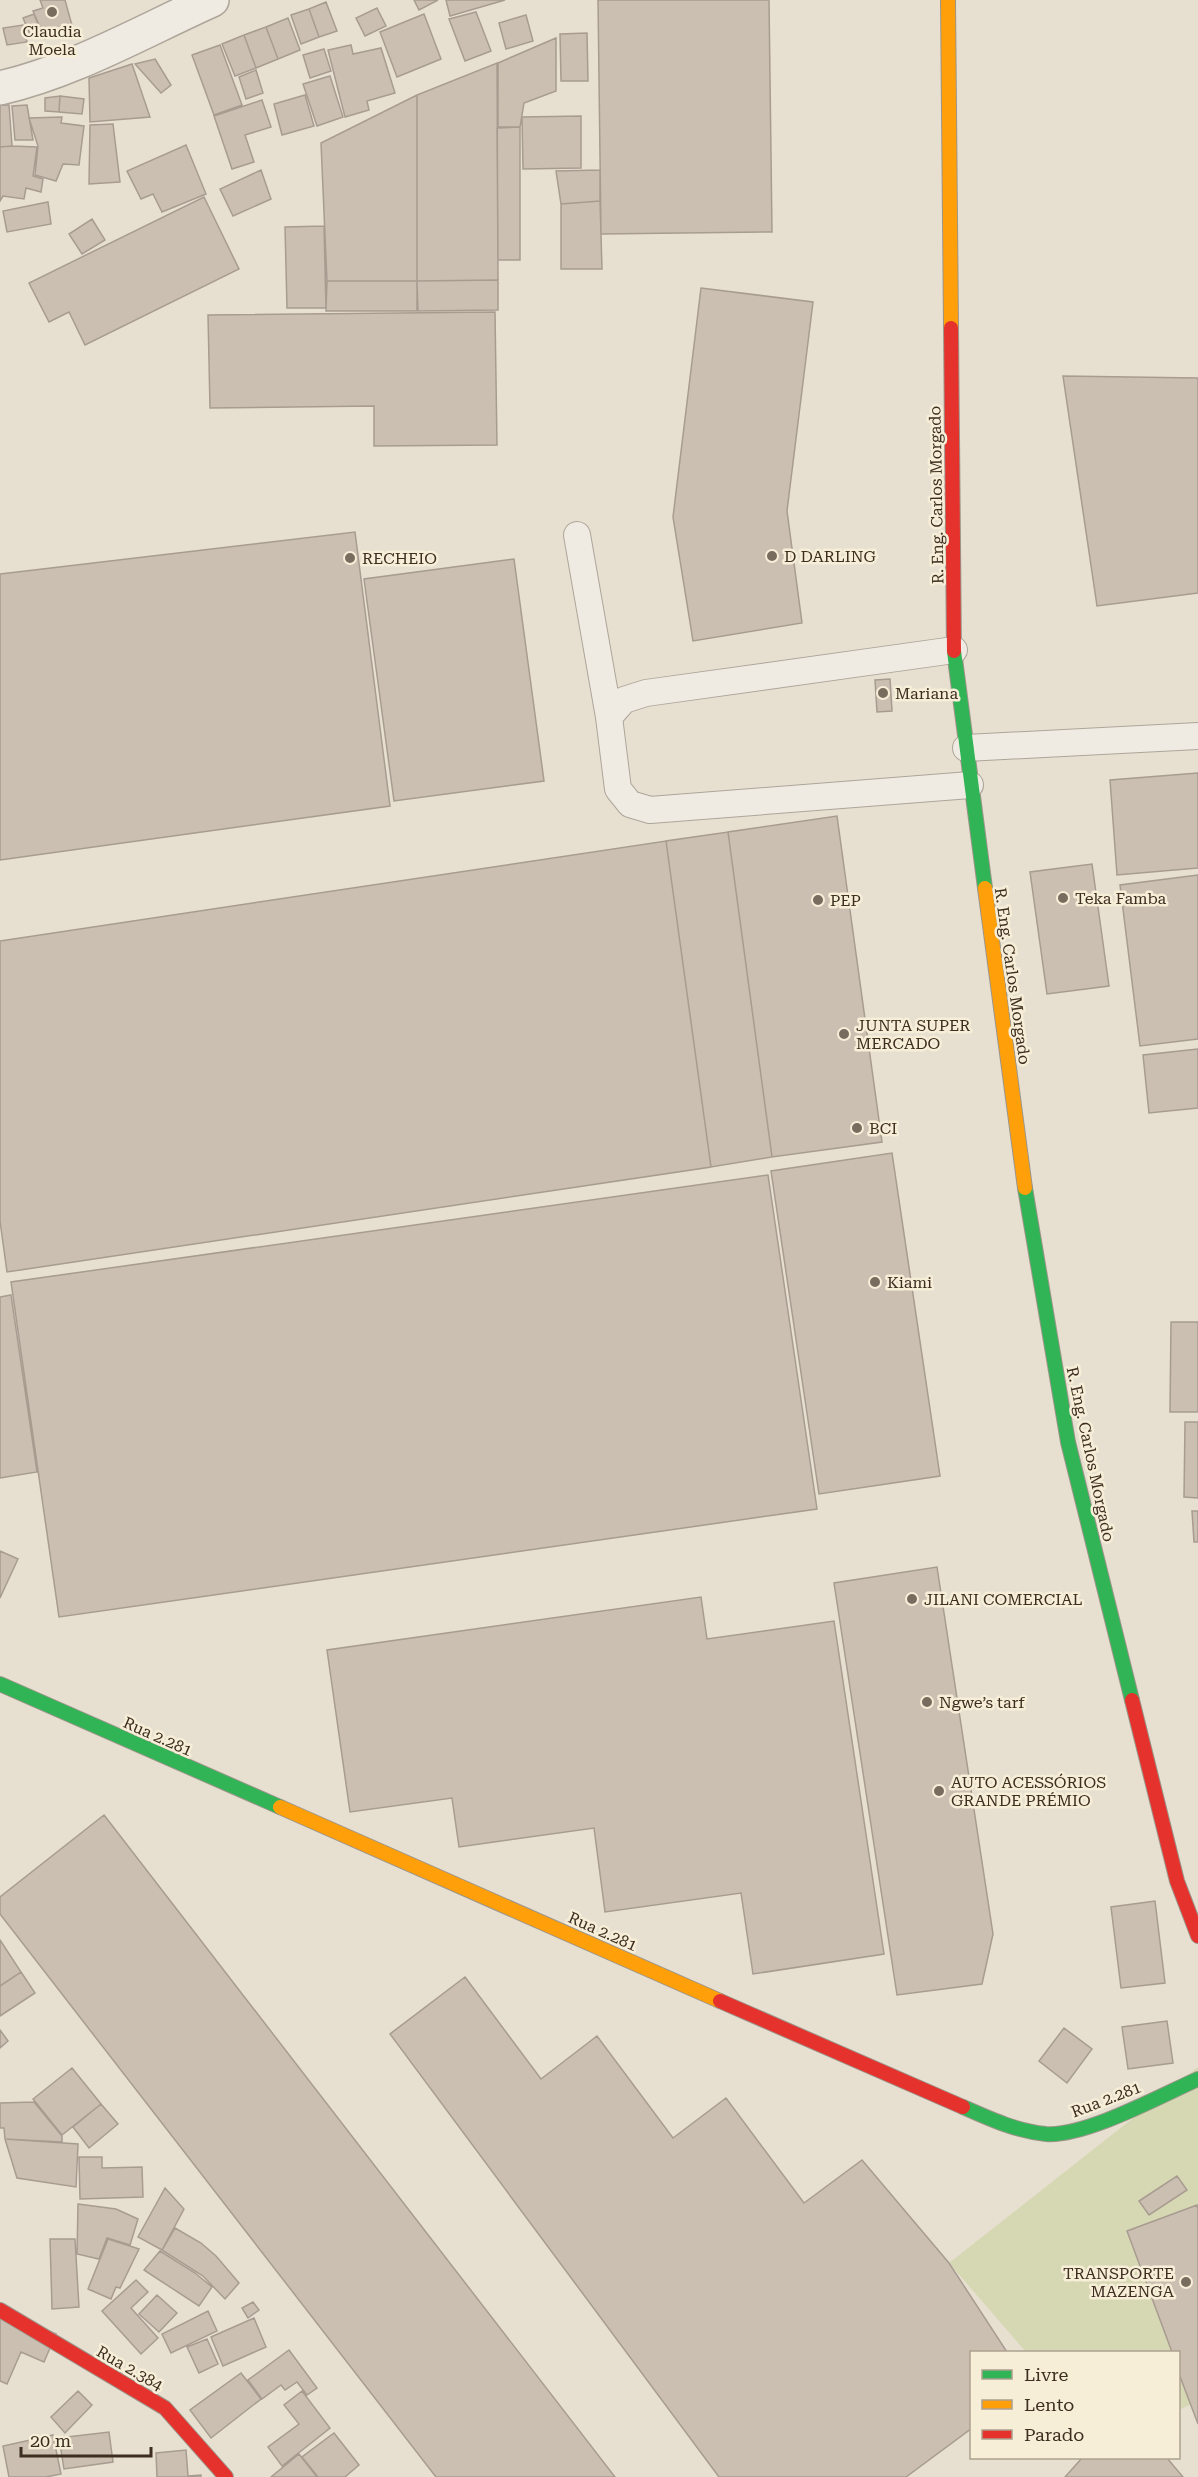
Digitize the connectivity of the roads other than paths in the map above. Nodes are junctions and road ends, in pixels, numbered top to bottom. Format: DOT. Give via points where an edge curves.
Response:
graph roads {
  1 [pos="212,0"];
  2 [pos="948,0"];
  3 [pos="0,88"];
  4 [pos="577,535"];
  5 [pos="954,650"];
  6 [pos="609,717"];
  7 [pos="1198,736"];
  8 [pos="966,747"];
  9 [pos="970,784"];
  10 [pos="0,1684"];
  11 [pos="1198,1936"];
  12 [pos="1198,2079"];
  13 [pos="0,2310"];
  14 [pos="226,2477"];
  1 -- 3 [label="street" via="85,59 29,82"];
  2 -- 5 [label="street, R. Eng. Carlos Morgado"];
  4 -- 6 [label="lane"];
  5 -- 6 [label="lane" via="646,693 624,700"];
  5 -- 8 [label="street, R. Eng. Carlos Morgado"];
  6 -- 9 [label="lane" via="618,789 630,804 650,810"];
  7 -- 8 [label="lane"];
  8 -- 9 [label="street, R. Eng. Carlos Morgado"];
  9 -- 11 [label="street, R. Eng. Carlos Morgado" via="1030,1225 1068,1442 1177,1881"];
  10 -- 12 [label="street, Rua 2.281" via="1005,2126 1048,2134 1085,2128"];
  13 -- 14 [label="street, Rua 2.384" via="165,2408"];
}
